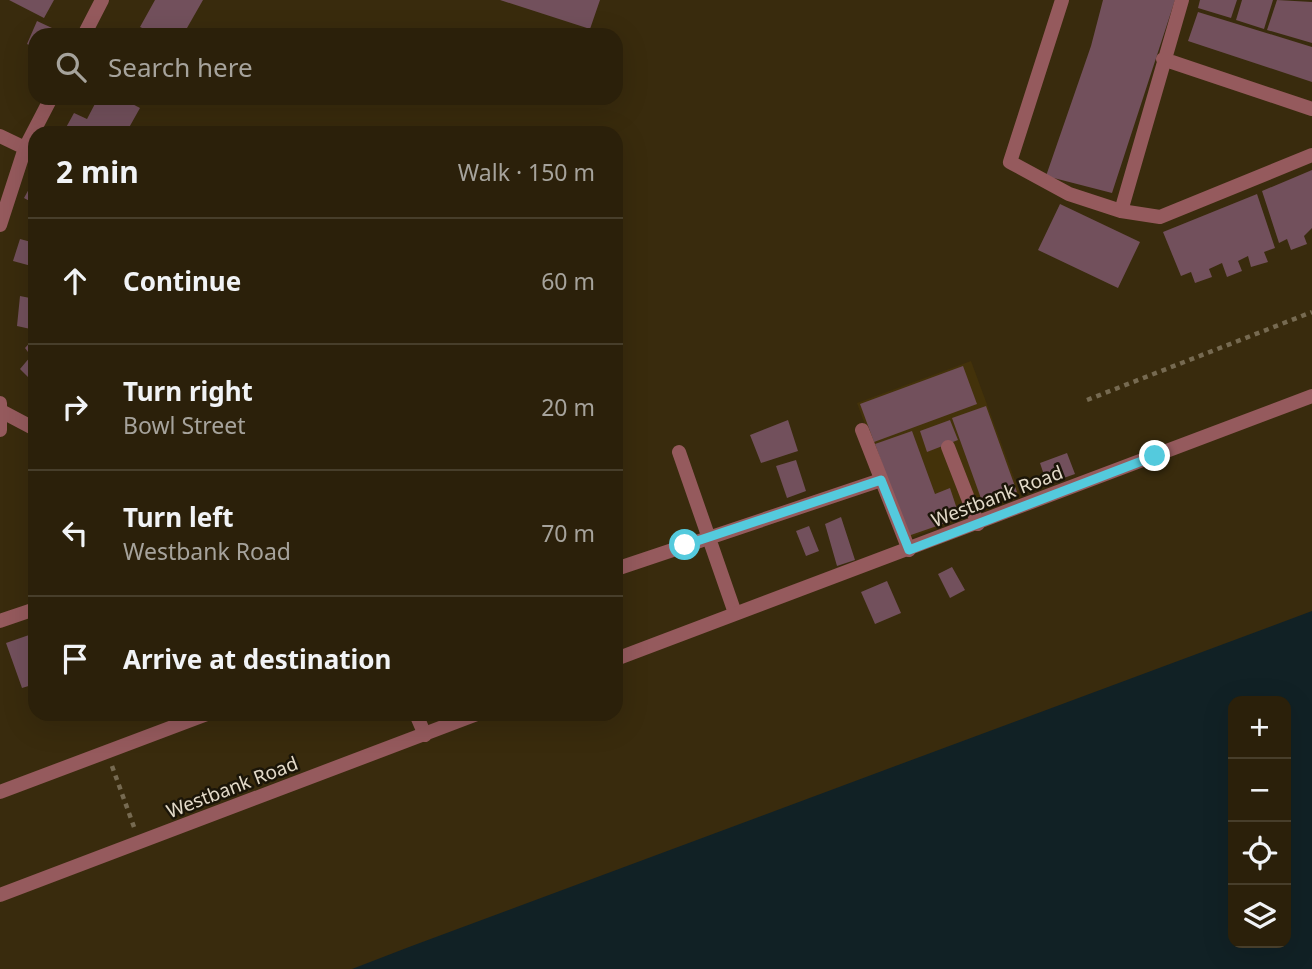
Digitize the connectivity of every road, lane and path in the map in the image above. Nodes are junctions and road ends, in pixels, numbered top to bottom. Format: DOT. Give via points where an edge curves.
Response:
graph roads {
  1 [pos="102,0"];
  2 [pos="1062,0"];
  3 [pos="1182,0"];
  4 [pos="88,28"];
  5 [pos="1163,59"];
  6 [pos="47,105"];
  7 [pos="1312,109"];
  8 [pos="36,126"];
  9 [pos="0,136"];
  10 [pos="28,142"];
  11 [pos="25,148"];
  12 [pos="1312,155"];
  13 [pos="1121,211"];
  14 [pos="0,225"];
  15 [pos="1312,312"];
  16 [pos="1312,396"];
  17 [pos="1087,400"];
  18 [pos="0,402"];
  19 [pos="1,411"];
  20 [pos="28,425"];
  21 [pos="0,430"];
  22 [pos="862,430"];
  23 [pos="948,447"];
  24 [pos="680,452"];
  25 [pos="881,480"];
  26 [pos="978,524"];
  27 [pos="708,538"];
  28 [pos="909,550"];
  29 [pos="623,567"];
  30 [pos="28,611"];
  31 [pos="735,613"];
  32 [pos="0,621"];
  33 [pos="623,656"];
  34 [pos="188,721"];
  35 [pos="419,721"];
  36 [pos="459,721"];
  37 [pos="425,734"];
  38 [pos="107,752"];
  39 [pos="0,792"];
  40 [pos="128,810"];
  41 [pos="0,895"];
  1 -- 4 [label="street"];
  2 -- 13 [label="street" via="1010,162 1069,194"];
  3 -- 5 [label="street"];
  5 -- 7 [label="street"];
  5 -- 13 [label="street"];
  6 -- 8 [label="street"];
  9 -- 11 [label="street"];
  10 -- 11 [label="street"];
  11 -- 14 [label="street"];
  12 -- 13 [label="street" via="1160,217"];
  15 -- 17 [label="path"];
  16 -- 26 [label="street, Westbank Road"];
  18 -- 19 [label="street"];
  19 -- 20 [label="street"];
  19 -- 21 [label="street"];
  22 -- 25 [label="street"];
  23 -- 26 [label="street"];
  24 -- 27 [label="street"];
  25 -- 27 [label="street"];
  25 -- 28 [label="street"];
  26 -- 28 [label="street, Westbank Road"];
  27 -- 29 [label="street"];
  27 -- 31 [label="street"];
  28 -- 31 [label="street, Westbank Road"];
  30 -- 32 [label="street"];
  31 -- 33 [label="street, Westbank Road"];
  34 -- 38 [label="street"];
  35 -- 37 [label="street"];
  36 -- 37 [label="street, Westbank Road"];
  37 -- 41 [label="street, Westbank Road"];
  38 -- 39 [label="street"];
  38 -- 40 [label="path"];
}
